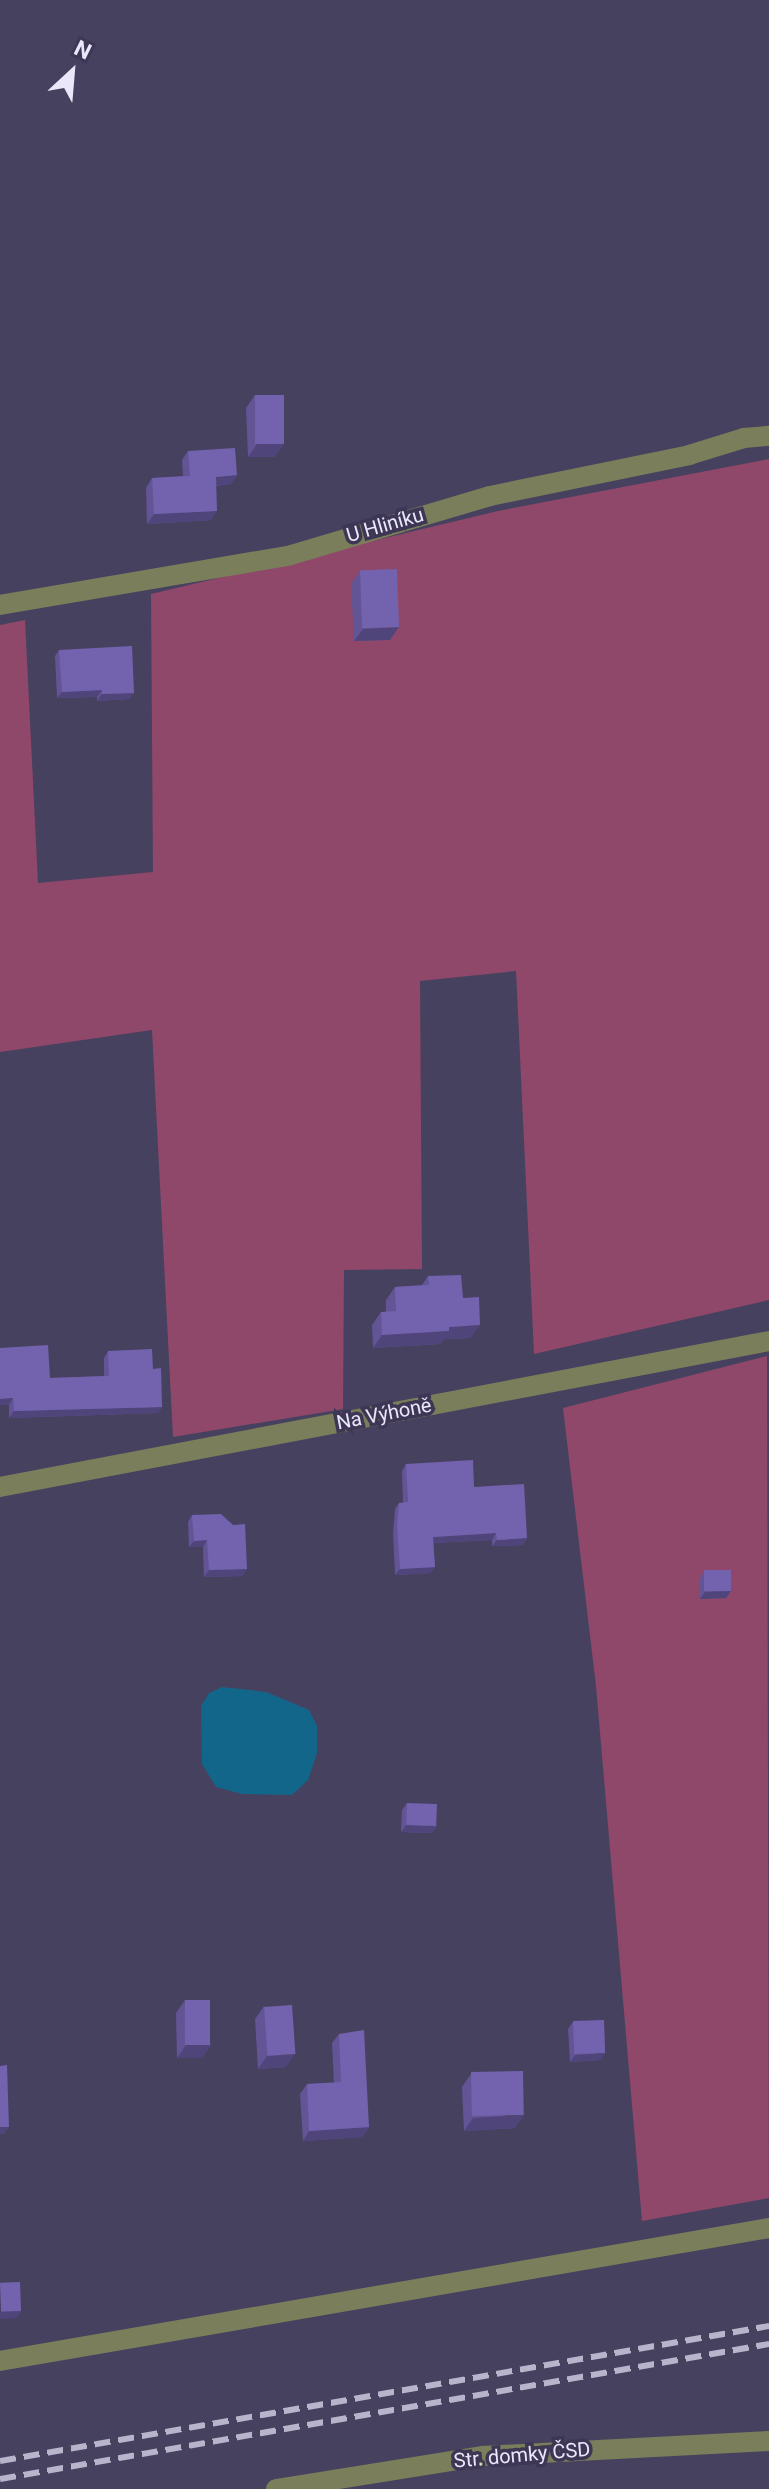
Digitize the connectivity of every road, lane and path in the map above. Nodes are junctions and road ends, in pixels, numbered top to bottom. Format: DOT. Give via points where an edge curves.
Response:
graph roads {
  1 [pos="769,436"];
  2 [pos="0,605"];
  3 [pos="769,1341"];
  4 [pos="0,1487"];
  5 [pos="769,2228"];
  6 [pos="0,2361"];
  7 [pos="769,2441"];
  8 [pos="276,2489"];
  1 -- 2 [label="street, U Hliníku" via="476,500 291,555"];
  3 -- 4 [label="street, Na Výhoně"];
  5 -- 6 [label="street"];
  7 -- 8 [label="street, Str. domky ČSD" via="483,2456"];
}
